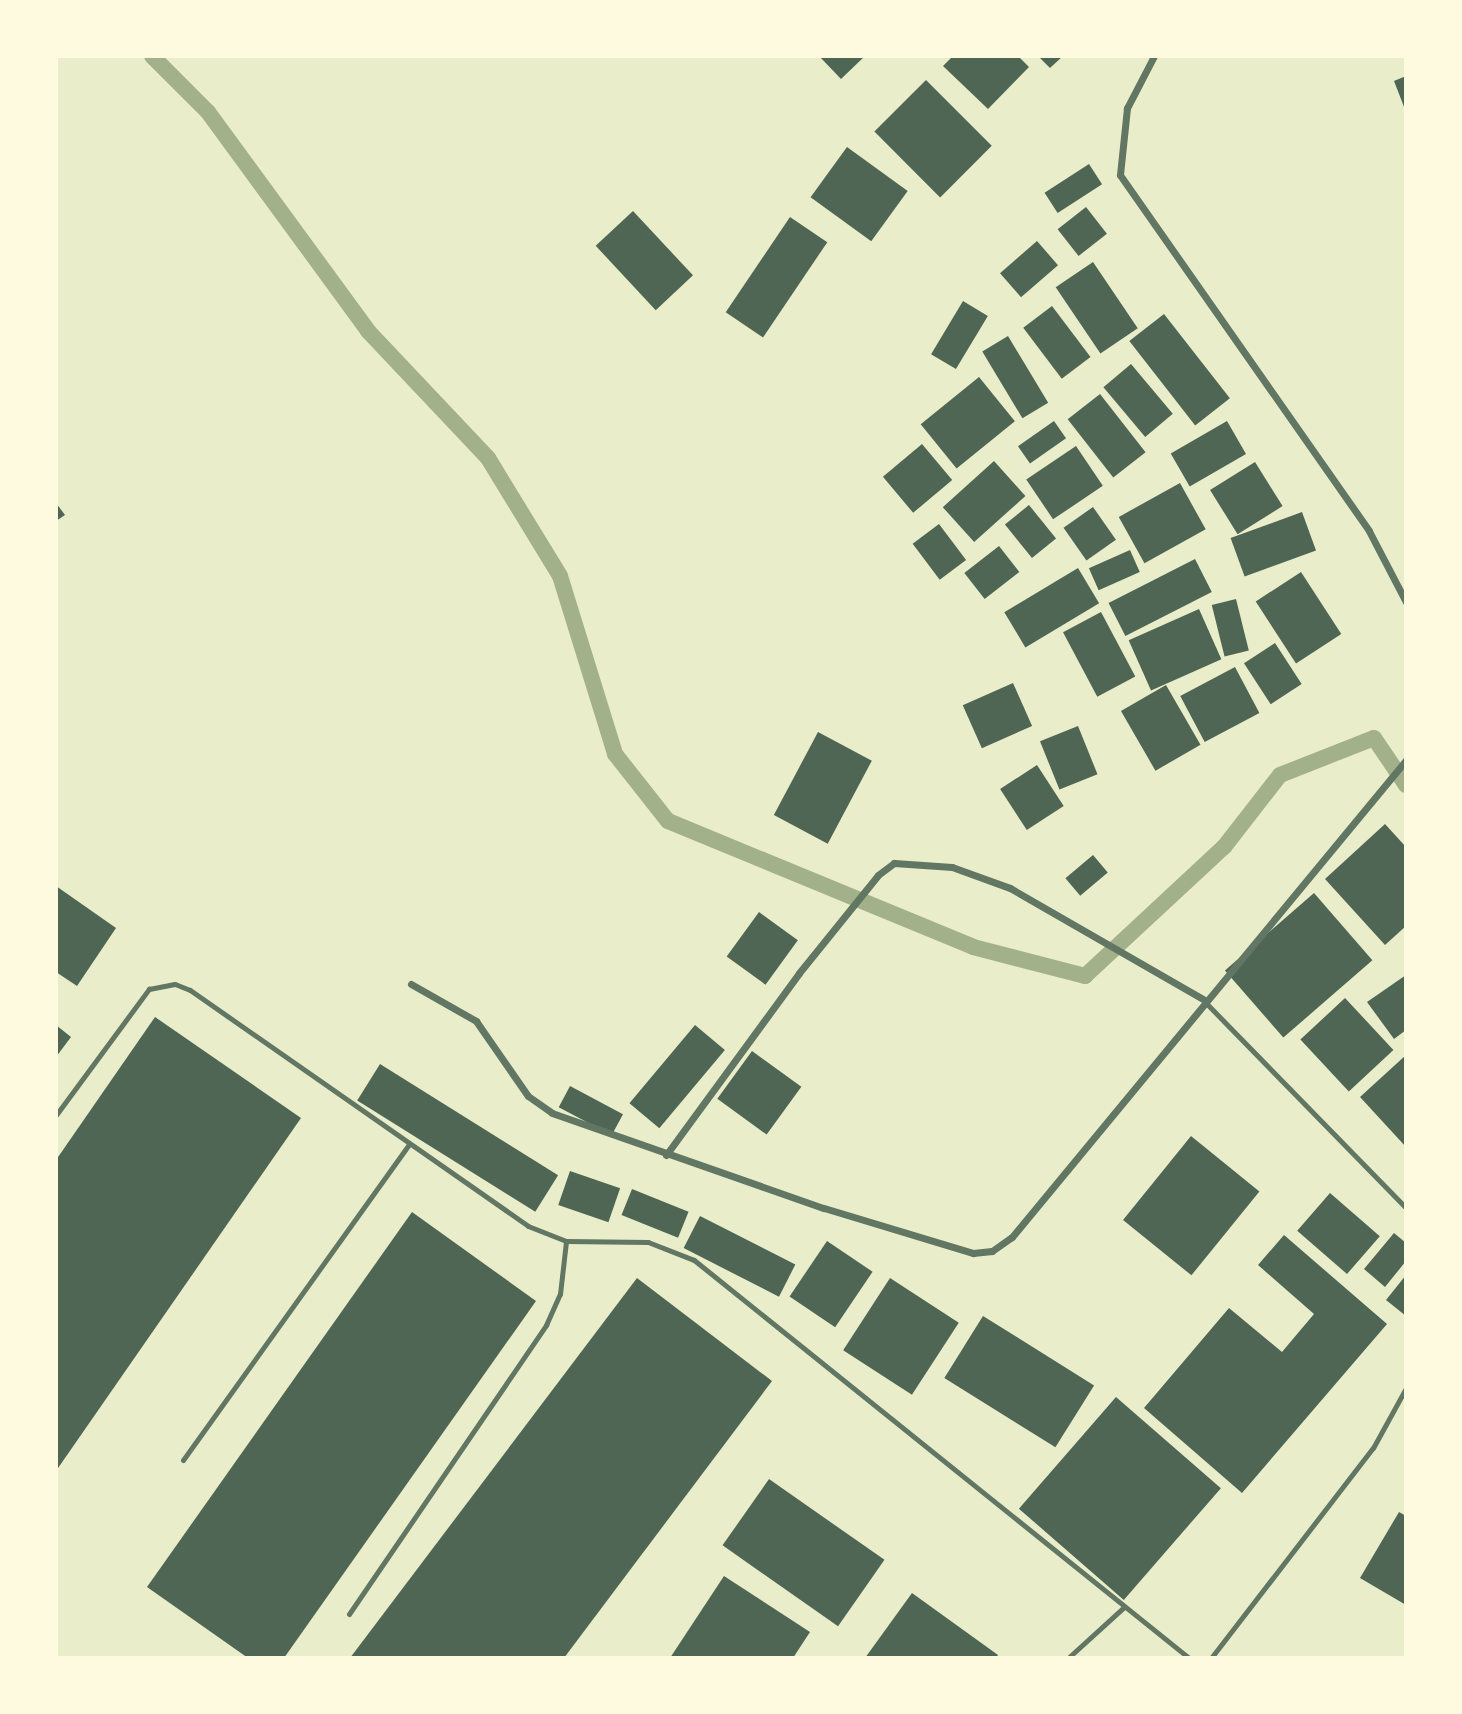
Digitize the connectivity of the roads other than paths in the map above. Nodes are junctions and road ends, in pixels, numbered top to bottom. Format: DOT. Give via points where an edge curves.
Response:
graph roads {
  1 [pos="1154,56"];
  2 [pos="1406,602"];
  3 [pos="1406,760"];
  4 [pos="411,984"];
  5 [pos="1203,999"];
  6 [pos="56,1115"];
  7 [pos="409,1144"];
  8 [pos="666,1155"];
  9 [pos="1406,1208"];
  10 [pos="566,1241"];
  11 [pos="1406,1388"];
  12 [pos="183,1460"];
  13 [pos="1124,1606"];
  14 [pos="349,1614"];
  15 [pos="1068,1658"];
  16 [pos="1189,1658"];
  17 [pos="1211,1658"];
  1 -- 2 [label="street" via="1127,108 1120,175 1369,531"];
  3 -- 5 [label="street"];
  4 -- 8 [label="street" via="476,1021 528,1096 552,1113"];
  5 -- 8 [label="street" via="1012,1237 992,1251 973,1253"];
  5 -- 8 [label="street" via="1010,888 952,867 894,863 878,875 799,972"];
  5 -- 9 [label="lane"];
  6 -- 7 [label="lane" via="139,998 149,989 175,984"];
  7 -- 10 [label="lane" via="528,1226"];
  7 -- 12 [label="lane"];
  10 -- 13 [label="lane" via="648,1242 694,1260"];
  10 -- 14 [label="lane" via="560,1294 546,1325"];
  11 -- 17 [label="lane" via="1373,1448"];
  13 -- 15 [label="lane"];
  13 -- 16 [label="lane"];
}
